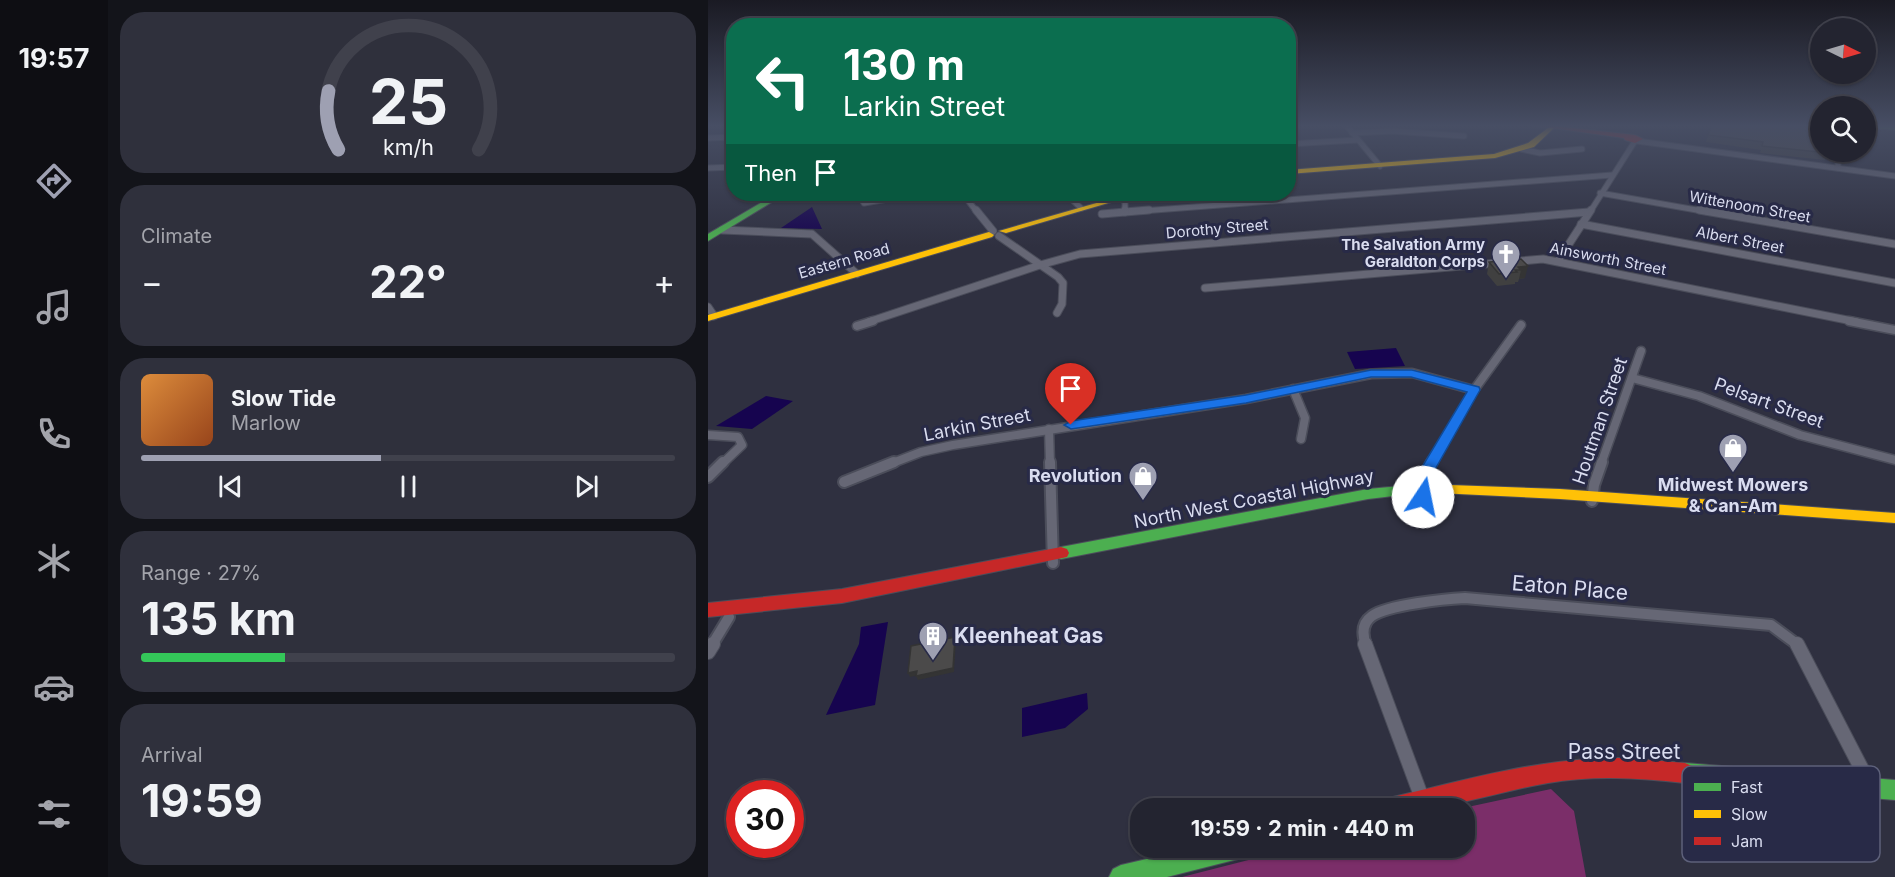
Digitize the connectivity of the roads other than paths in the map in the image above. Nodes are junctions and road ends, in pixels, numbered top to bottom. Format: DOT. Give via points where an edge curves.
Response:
graph roads {
  1 [pos="1380,166"];
  2 [pos="1618,166"];
  3 [pos="1824,166"];
  4 [pos="726,167"];
  5 [pos="708,168"];
  6 [pos="1838,168"];
  7 [pos="1296,171"];
  8 [pos="1612,175"];
  9 [pos="1895,176"];
  10 [pos="1600,193"];
  11 [pos="1296,199"];
  12 [pos="770,201"];
  13 [pos="969,201"];
  14 [pos="1074,201"];
  15 [pos="1104,201"];
  16 [pos="1124,201"];
  17 [pos="1270,201"];
  18 [pos="1081,207"];
  19 [pos="1125,212"];
  20 [pos="1589,212"];
  21 [pos="1102,214"];
  22 [pos="1581,224"];
  23 [pos="722,230"];
  24 [pos="996,234"];
  25 [pos="708,238"];
  26 [pos="1895,244"];
  27 [pos="1558,261"];
  28 [pos="1041,265"];
  29 [pos="856,274"];
  30 [pos="1895,283"];
  31 [pos="1205,288"];
  32 [pos="1058,313"];
  33 [pos="710,314"];
  34 [pos="1521,325"];
  35 [pos="857,326"];
  36 [pos="1895,330"];
  37 [pos="1641,351"];
  38 [pos="1632,378"];
  39 [pos="1293,389"];
  40 [pos="1474,390"];
  41 [pos="1049,429"];
  42 [pos="708,435"];
  43 [pos="1301,439"];
  44 [pos="1895,460"];
  45 [pos="708,477"];
  46 [pos="844,482"];
  47 [pos="1422,493"];
  48 [pos="1592,499"];
  49 [pos="1895,518"];
  50 [pos="1053,559"];
  51 [pos="708,610"];
  52 [pos="729,617"];
  53 [pos="708,619"];
  54 [pos="708,652"];
  55 [pos="1861,766"];
  56 [pos="1682,772"];
  57 [pos="1880,789"];
  58 [pos="1895,790"];
  59 [pos="1422,798"];
  60 [pos="1435,798"];
  61 [pos="1197,858"];
  62 [pos="1120,877"];
  1 -- 7 [label="main road"];
  2 -- 8 [label="street"];
  3 -- 6 [label="street"];
  4 -- 5 [label="street"];
  6 -- 9 [label="street"];
  8 -- 10 [label="street"];
  8 -- 11 [label="street"];
  10 -- 20 [label="street"];
  10 -- 26 [label="street, Wittenoom Street"];
  12 -- 23 [label="main road"];
  13 -- 24 [label="street"];
  14 -- 18 [label="street"];
  15 -- 18 [label="main road, Eastern Road"];
  16 -- 19 [label="street"];
  17 -- 19 [label="street"];
  18 -- 24 [label="main road, Eastern Road"];
  19 -- 21 [label="street"];
  20 -- 22 [label="street"];
  20 -- 28 [label="street, Dorothy Street" via="1080,254"];
  22 -- 27 [label="street"];
  22 -- 30 [label="street, Albert Street"];
  23 -- 25 [label="main road"];
  23 -- 29 [label="street" via="812,234"];
  24 -- 28 [label="street"];
  24 -- 29 [label="main road, Eastern Road"];
  27 -- 31 [label="street, Ainsworth Street" via="1530,260"];
  27 -- 36 [label="street, Ainsworth Street"];
  28 -- 32 [label="street" via="1063,283"];
  28 -- 35 [label="street, Dorothy Street"];
  29 -- 33 [label="main road, Eastern Road"];
  34 -- 40 [label="street"];
  37 -- 38 [label="street, Houtman Street"];
  38 -- 44 [label="street, Pelsart Street" via="1699,396 1800,435"];
  38 -- 48 [label="street, Houtman Street"];
  39 -- 40 [label="street, Larkin Street" via="1371,374 1412,373"];
  39 -- 41 [label="street, Larkin Street"];
  39 -- 43 [label="street" via="1305,418"];
  40 -- 47 [label="street" via="1421,482"];
  41 -- 46 [label="street, Larkin Street" via="921,452"];
  41 -- 50 [label="street"];
  42 -- 45 [label="street" via="738,437 742,445"];
  47 -- 48 [label="main road, North West Coastal Highway"];
  47 -- 50 [label="main road, North West Coastal Highway" via="1368,494"];
  48 -- 49 [label="main road, North West Coastal Highway"];
  50 -- 51 [label="main road, North West Coastal Highway" via="842,597"];
  50 -- 52 [label="main road, North West Coastal Highway" via="856,601"];
  52 -- 53 [label="main road, North West Coastal Highway"];
  52 -- 54 [label="street"];
  55 -- 59 [label="street, Eaton Place" via="1796,642 1771,625 1465,598 1436,600 1377,613 1362,629"];
  56 -- 60 [label="main road, Pass Street" via="1583,769"];
  57 -- 58 [label="main road, Pass Street"];
  61 -- 62 [label="main road"];
}
